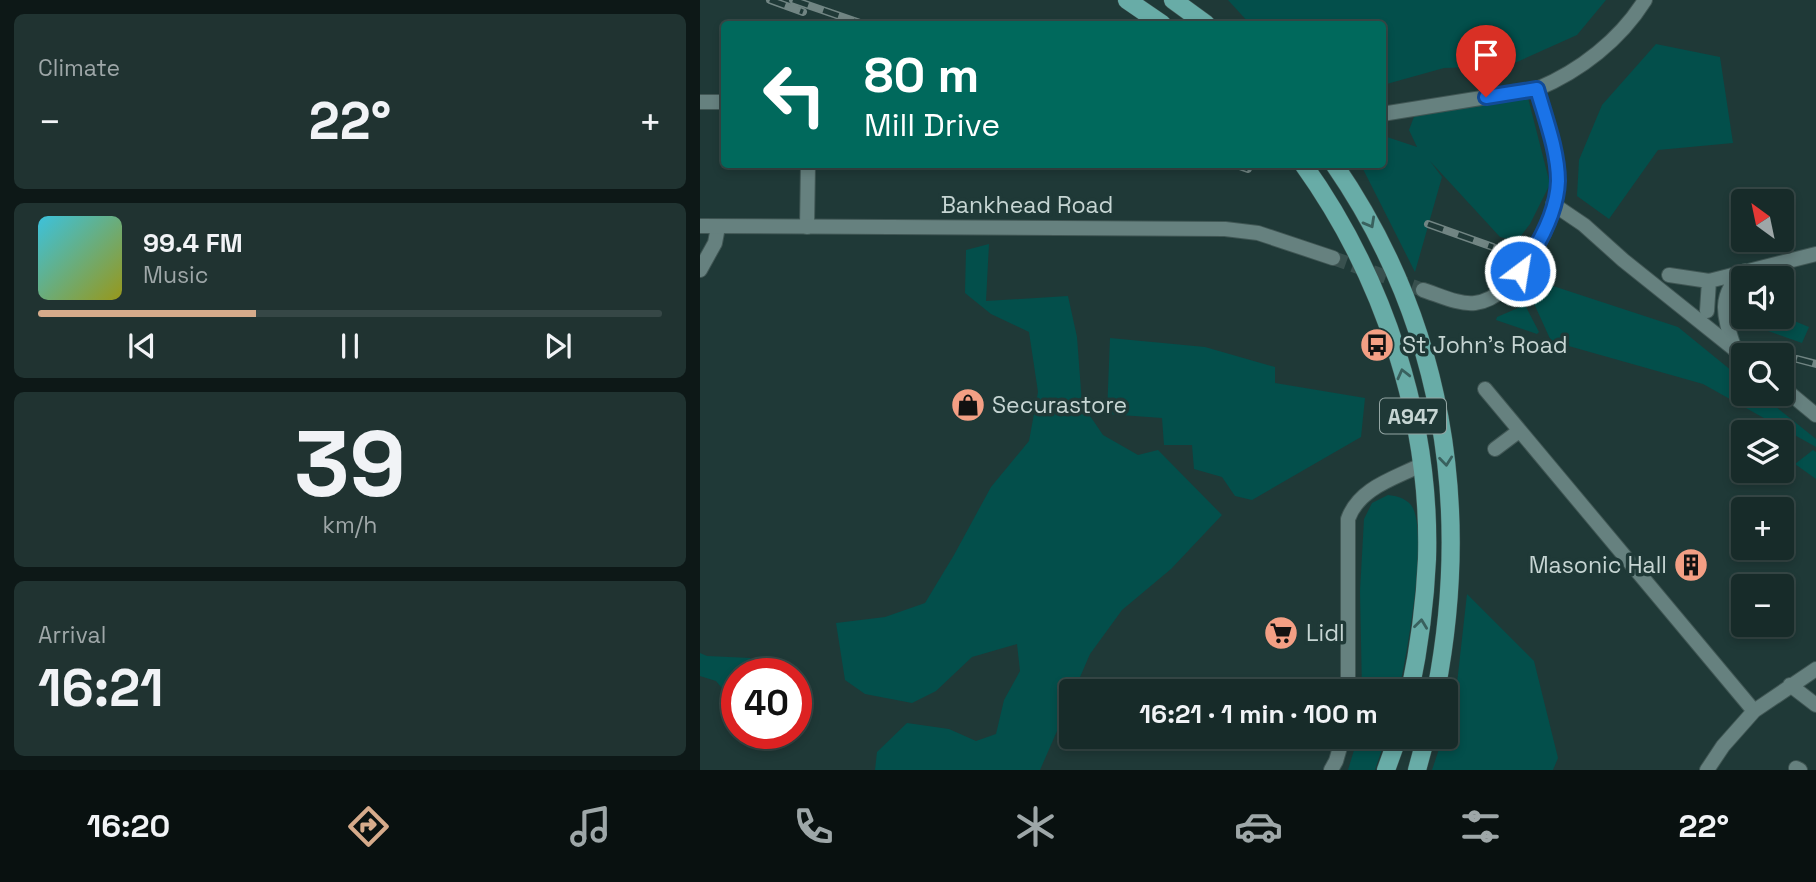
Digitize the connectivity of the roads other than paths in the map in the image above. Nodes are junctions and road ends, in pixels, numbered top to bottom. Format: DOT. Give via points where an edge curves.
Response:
graph roads {
  1 [pos="1127,0"];
  2 [pos="1172,0"];
  3 [pos="1645,0"];
  4 [pos="1158,21"];
  5 [pos="1202,21"];
  6 [pos="1537,89"];
  7 [pos="700,102"];
  8 [pos="721,102"];
  9 [pos="1386,113"];
  10 [pos="808,168"];
  11 [pos="1306,168"];
  12 [pos="1336,168"];
  13 [pos="1553,204"];
  14 [pos="700,226"];
  15 [pos="718,226"];
  16 [pos="807,227"];
  17 [pos="1816,254"];
  18 [pos="1332,258"];
  19 [pos="1767,266"];
  20 [pos="700,270"];
  21 [pos="1669,275"];
  22 [pos="1731,275"];
  23 [pos="1709,281"];
  24 [pos="1731,288"];
  25 [pos="1423,290"];
  26 [pos="1707,311"];
  27 [pos="1735,343"];
  28 [pos="1731,347"];
  29 [pos="1485,389"];
  30 [pos="1794,397"];
  31 [pos="1816,415"];
  32 [pos="1519,431"];
  33 [pos="1495,449"];
  34 [pos="1421,466"];
  35 [pos="1816,669"];
  36 [pos="1348,679"];
  37 [pos="1412,679"];
  38 [pos="1438,679"];
  39 [pos="1790,685"];
  40 [pos="1816,705"];
  41 [pos="1754,711"];
  42 [pos="1340,749"];
  43 [pos="1394,749"];
  44 [pos="1423,749"];
  45 [pos="1332,770"];
  46 [pos="1386,770"];
  47 [pos="1417,770"];
  48 [pos="1707,770"];
  1 -- 4 [label="main road"];
  2 -- 5 [label="main road"];
  3 -- 6 [label="street" via="1611,42"];
  6 -- 9 [label="street"];
  6 -- 13 [label="street" via="1558,177"];
  7 -- 8 [label="street"];
  10 -- 16 [label="street"];
  34 -- 11 [label="main road, A947, one-way" via="1403,370 1389,328 1349,237"];
  12 -- 38 [label="main road, A947, one-way" via="1403,291 1440,416 1452,561"];
  13 -- 25 [label="street" via="1526,263 1503,291 1475,303"];
  13 -- 28 [label="street"];
  14 -- 15 [label="street, Bankhead Road"];
  15 -- 16 [label="street, Bankhead Road"];
  15 -- 20 [label="street" via="715,243"];
  16 -- 18 [label="street, Bankhead Road" via="1225,229 1258,233"];
  17 -- 19 [label="street"];
  21 -- 23 [label="street"];
  22 -- 23 [label="street"];
  23 -- 26 [label="street"];
  24 -- 27 [label="street" via="1724,299"];
  29 -- 32 [label="street"];
  30 -- 31 [label="street"];
  32 -- 33 [label="street"];
  32 -- 41 [label="street"];
  34 -- 36 [label="street" via="1369,490 1353,506 1348,519"];
  37 -- 34 [label="main road, A947, one-way" via="1425,592"];
  35 -- 39 [label="street"];
  39 -- 40 [label="street"];
  39 -- 41 [label="street"];
  41 -- 48 [label="street"];
  42 -- 45 [label="street"];
  43 -- 46 [label="main road"];
  44 -- 47 [label="main road"];
}
